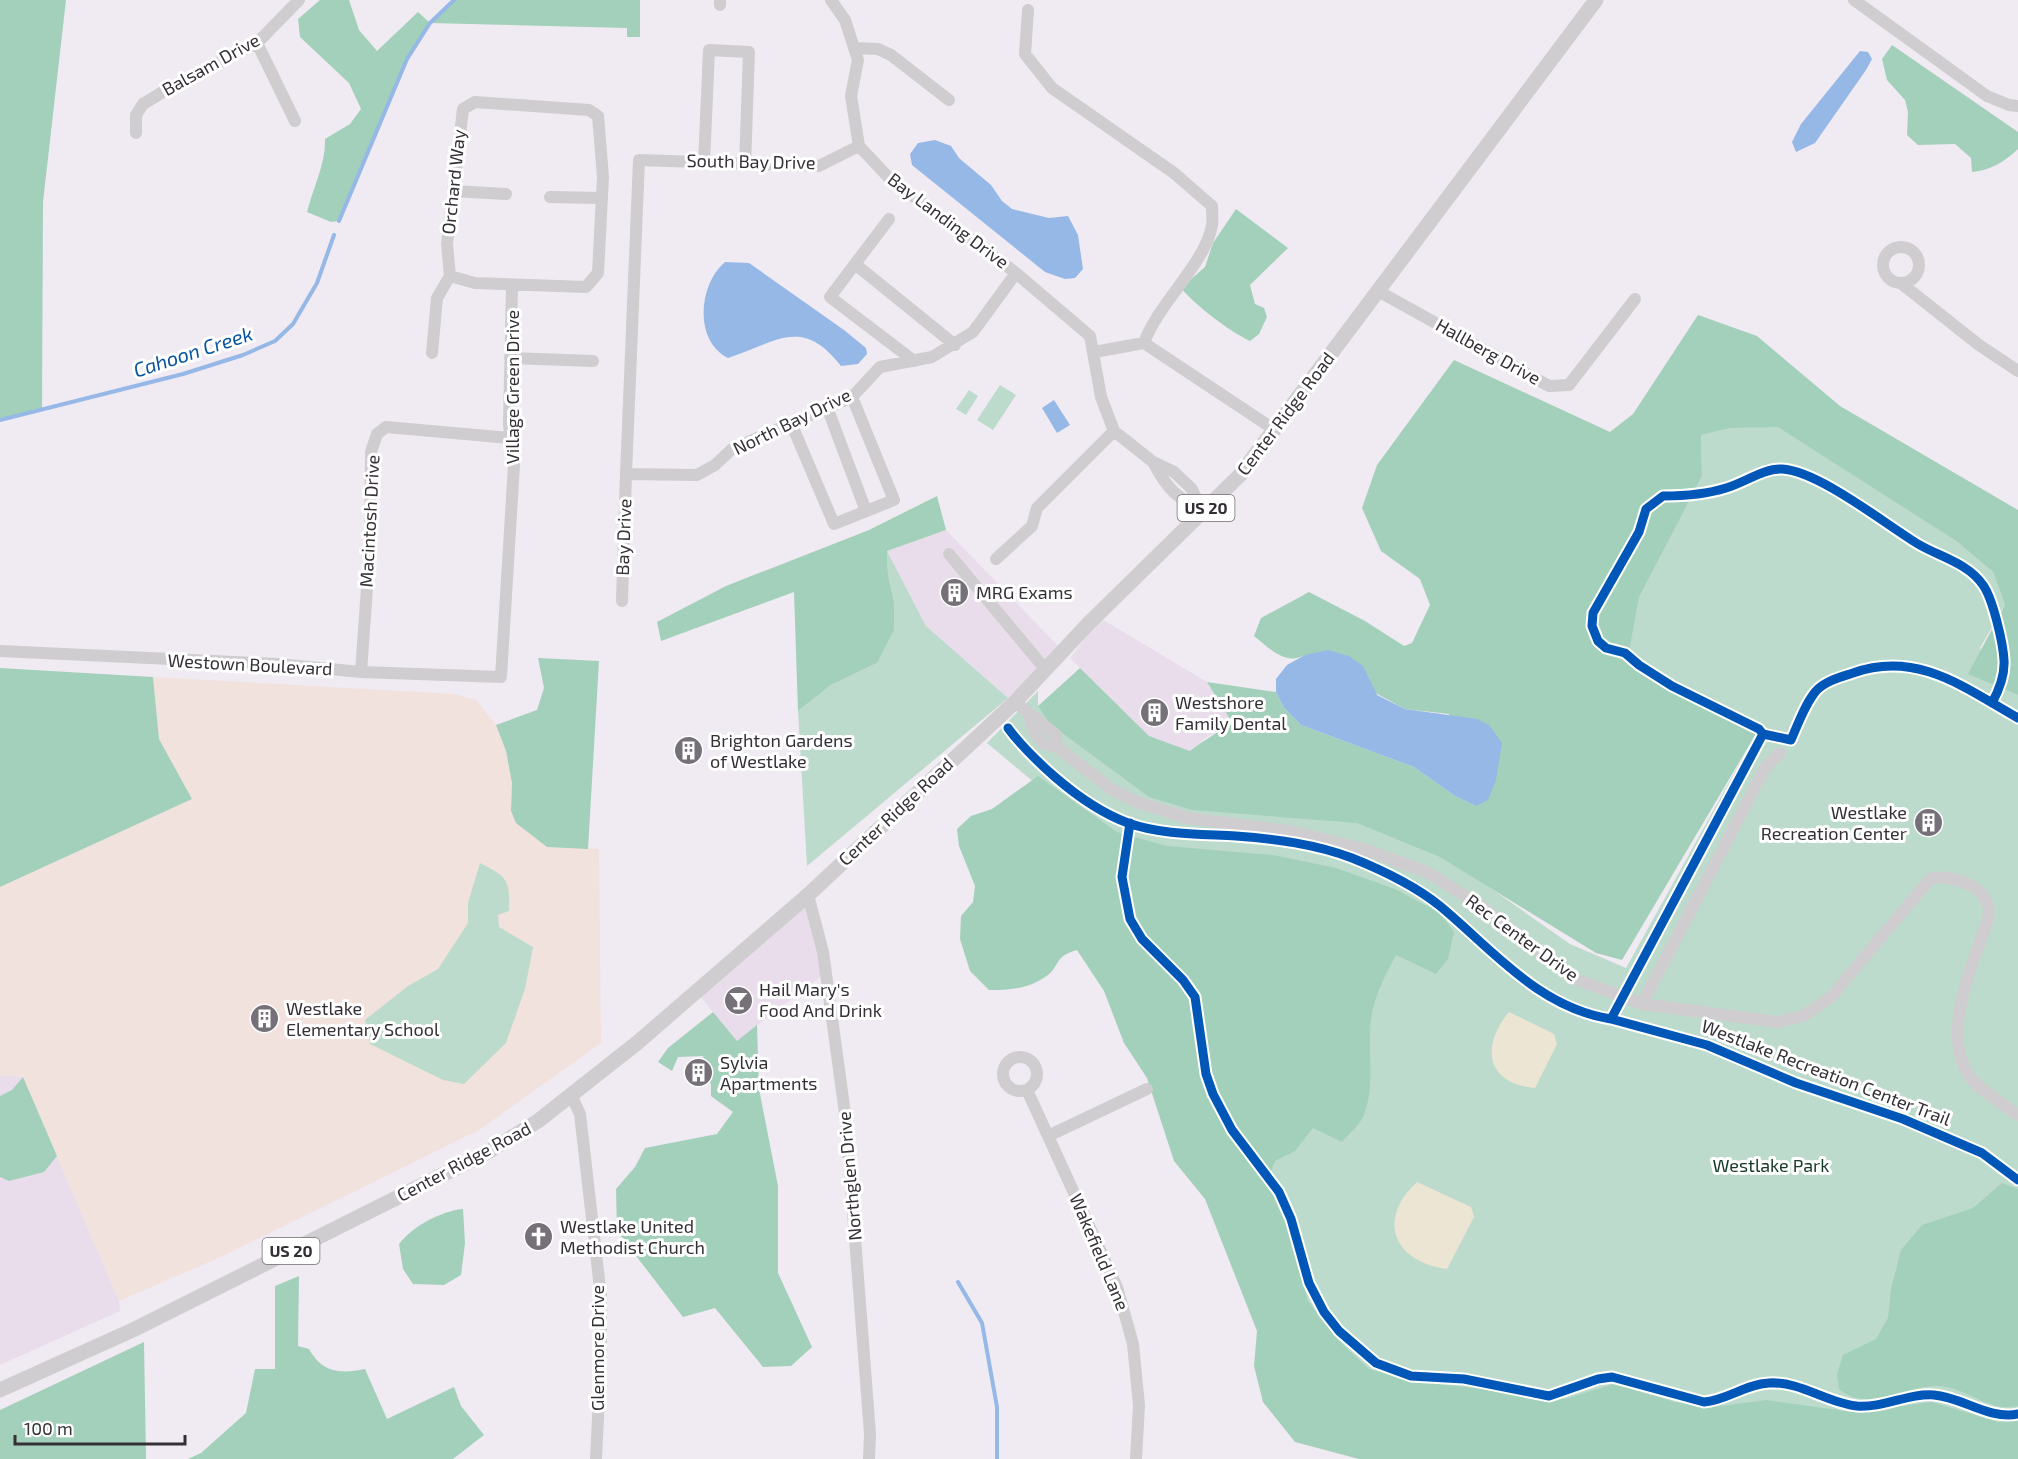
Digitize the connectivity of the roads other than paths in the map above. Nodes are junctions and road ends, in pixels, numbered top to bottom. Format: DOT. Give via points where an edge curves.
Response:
graph roads {
  1 [pos="299,0"];
  2 [pos="831,0"];
  3 [pos="1596,0"];
  4 [pos="1854,0"];
  5 [pos="1028,10"];
  6 [pos="257,43"];
  7 [pos="854,48"];
  8 [pos="949,100"];
  9 [pos="2018,106"];
  10 [pos="589,110"];
  11 [pos="295,122"];
  12 [pos="136,133"];
  13 [pos="859,146"];
  14 [pos="704,163"];
  15 [pos="745,165"];
  16 [pos="453,191"];
  17 [pos="506,194"];
  18 [pos="550,197"];
  19 [pos="602,198"];
  20 [pos="889,219"];
  21 [pos="855,264"];
  22 [pos="1016,273"];
  23 [pos="450,276"];
  24 [pos="1902,284"];
  25 [pos="512,286"];
  26 [pos="1378,291"];
  27 [pos="1635,298"];
  28 [pos="1144,343"];
  29 [pos="955,345"];
  30 [pos="1094,352"];
  31 [pos="432,353"];
  32 [pos="510,358"];
  33 [pos="593,361"];
  34 [pos="914,361"];
  35 [pos="2018,371"];
  36 [pos="852,397"];
  37 [pos="827,407"];
  38 [pos="791,423"];
  39 [pos="1275,430"];
  40 [pos="1114,431"];
  41 [pos="510,438"];
  42 [pos="626,474"];
  43 [pos="866,511"];
  44 [pos="1203,511"];
  45 [pos="949,554"];
  46 [pos="996,559"];
  47 [pos="622,601"];
  48 [pos="0,651"];
  49 [pos="1046,670"];
  50 [pos="361,672"];
  51 [pos="501,677"];
  52 [pos="1015,702"];
  53 [pos="1780,753"];
  54 [pos="808,895"];
  55 [pos="1642,1004"];
  56 [pos="1147,1089"];
  57 [pos="1027,1090"];
  58 [pos="571,1095"];
  59 [pos="2018,1115"];
  60 [pos="1048,1136"];
  61 [pos="0,1390"];
  62 [pos="596,1459"];
  63 [pos="869,1459"];
  64 [pos="1136,1459"];
  1 -- 6 [label="street, Balsam Drive"];
  2 -- 7 [label="street" via="845,20"];
  3 -- 26 [label="main road, Center Ridge Road / US 20"];
  4 -- 9 [label="street" via="1987,96"];
  5 -- 28 [label="street" via="1025,54 1052,88 1174,173 1212,206 1212,225 1199,255 1151,323"];
  6 -- 11 [label="street"];
  6 -- 12 [label="street, Balsam Drive" via="142,104 136,115"];
  7 -- 8 [label="street" via="878,49 891,55"];
  7 -- 13 [label="street" via="858,60 850,96"];
  10 -- 16 [label="street, Orchard Way" via="475,102 463,109"];
  10 -- 19 [label="street, Village Green Drive" via="598,116 601,129"];
  13 -- 15 [label="street, South Bay Drive" via="819,166"];
  13 -- 22 [label="street, Bay Landing Drive" via="890,179"];
  14 -- 15 [label="street, South Bay Drive"];
  14 -- 15 [label="street" via="710,50 749,52"];
  14 -- 42 [label="street, South Bay Drive" via="639,160"];
  16 -- 17 [label="street"];
  16 -- 23 [label="street, Orchard Way" via="447,244"];
  18 -- 19 [label="street"];
  19 -- 25 [label="street, Village Green Drive" via="598,273 586,287"];
  20 -- 21 [label="street"];
  21 -- 29 [label="street"];
  21 -- 34 [label="street" via="830,297"];
  22 -- 29 [label="street, North Bay Drive" via="973,332"];
  22 -- 30 [label="street, Bay Landing Drive" via="1090,336"];
  23 -- 25 [label="street"];
  23 -- 31 [label="street" via="437,298"];
  24 -- 35 [label="street"];
  25 -- 32 [label="street, Village Green Drive"];
  26 -- 27 [label="street, Hallberg Drive" via="1550,386 1569,385"];
  26 -- 39 [label="main road, Center Ridge Road / US 20"];
  28 -- 30 [label="street"];
  28 -- 39 [label="street"];
  29 -- 34 [label="street, North Bay Drive"];
  30 -- 40 [label="street, Bay Landing Drive" via="1101,397"];
  32 -- 33 [label="street"];
  32 -- 41 [label="street, Village Green Drive"];
  34 -- 36 [label="street, North Bay Drive" via="880,367"];
  36 -- 37 [label="street, North Bay Drive"];
  36 -- 43 [label="street" via="894,500"];
  37 -- 38 [label="street, North Bay Drive"];
  37 -- 43 [label="street"];
  38 -- 42 [label="street, North Bay Drive" via="732,449 697,475"];
  38 -- 43 [label="street" via="834,524"];
  39 -- 44 [label="main road, Center Ridge Road / US 20" via="1240,475"];
  40 -- 44 [label="street" via="1153,462 1166,486"];
  40 -- 46 [label="street" via="1036,508 1032,526"];
  41 -- 50 [label="street, Macintosh Drive" via="386,428 377,434 371,452 370,546"];
  41 -- 51 [label="street, Village Green Drive" via="514,465"];
  42 -- 47 [label="street, Bay Drive"];
  44 -- 49 [label="main road, Center Ridge Road / US 20"];
  45 -- 49 [label="street"];
  48 -- 50 [label="street, Westown Boulevard" via="277,664"];
  49 -- 52 [label="main road, Center Ridge Road / US 20"];
  50 -- 51 [label="street, Westown Boulevard"];
  52 -- 54 [label="main road, Center Ridge Road / US 20"];
  52 -- 55 [label="street, Rec Center Drive" via="1056,735 1058,747 1111,789 1137,802 1187,818 1289,831 1363,849 1429,873 1482,907 1575,979"];
  53 -- 55 [label="street" via="1765,768"];
  54 -- 58 [label="main road, Center Ridge Road / US 20" via="655,1029"];
  54 -- 63 [label="street, Northglen Drive" via="823,952 846,1121"];
  55 -- 59 [label="street, Rec Center Drive" via="1776,1022 1803,1016 1831,998 1930,879 1950,877 1985,898 1989,908 1957,1022 1961,1060 1972,1079"];
  56 -- 60 [label="street"];
  57 -- 60 [label="street, Wakefield Lane"];
  58 -- 61 [label="main road, Center Ridge Road / US 20" via="538,1121 474,1159 135,1329"];
  58 -- 62 [label="street, Glenmore Drive" via="580,1114 601,1297"];
  60 -- 64 [label="street, Wakefield Lane" via="1117,1287 1133,1344 1139,1405"];
}
